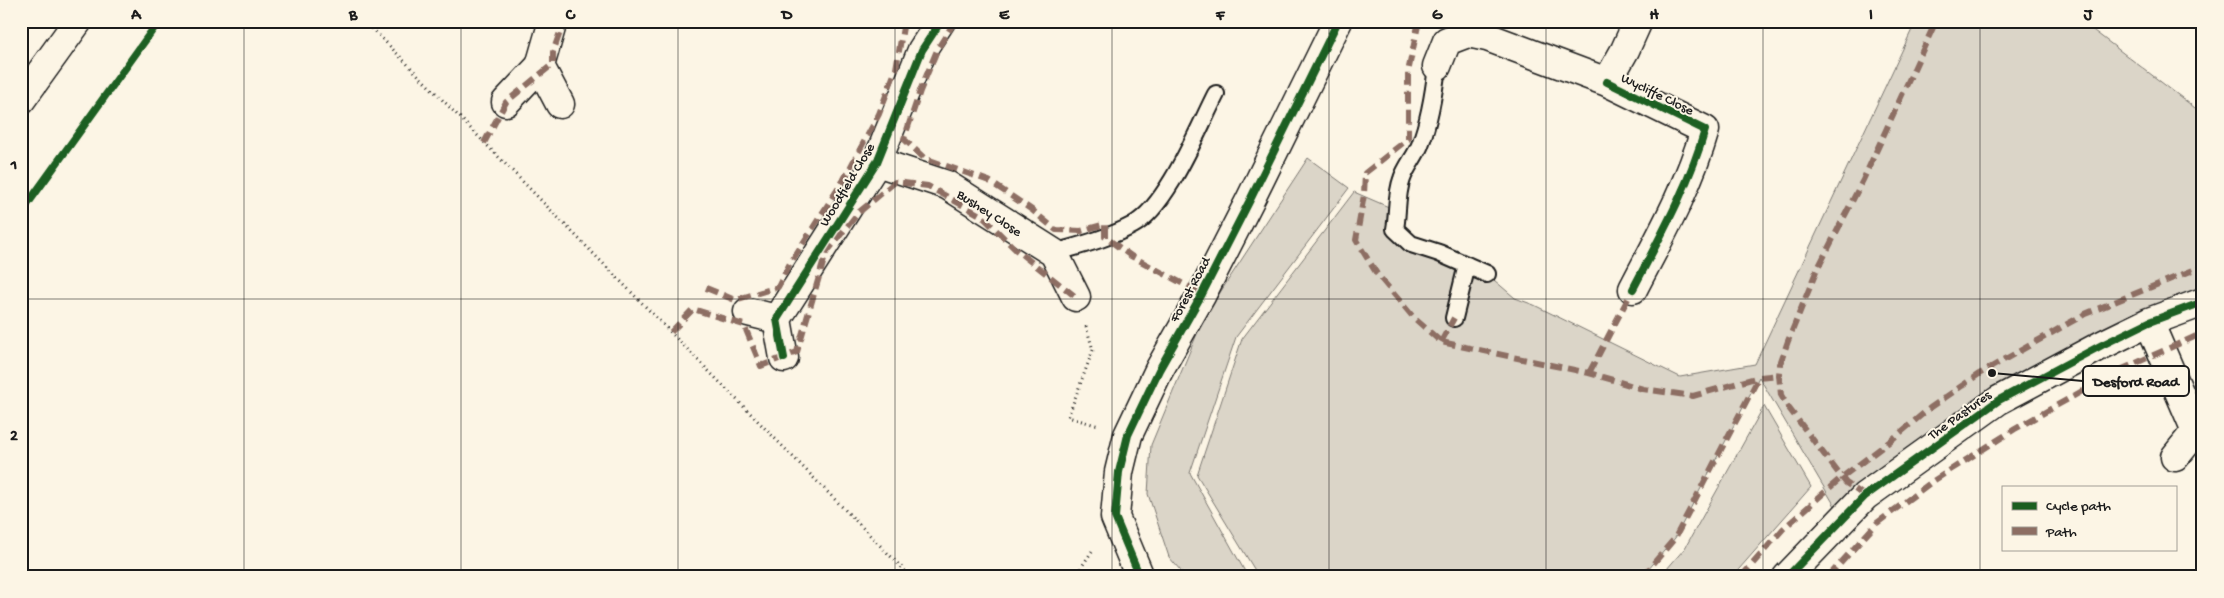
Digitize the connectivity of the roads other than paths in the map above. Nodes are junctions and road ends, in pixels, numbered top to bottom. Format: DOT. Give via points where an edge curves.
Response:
graph roads {
  1 [pos="78,21"];
  2 [pos="553,21"];
  3 [pos="941,21"];
  4 [pos="1338,21"];
  5 [pos="1638,21"];
  6 [pos="540,66"];
  7 [pos="1437,66"];
  8 [pos="1607,82"];
  9 [pos="1216,94"];
  10 [pos="21,100"];
  11 [pos="506,102"];
  12 [pos="560,104"];
  13 [pos="877,162"];
  14 [pos="1054,254"];
  15 [pos="1467,266"];
  16 [pos="1487,274"];
  17 [pos="1633,289"];
  18 [pos="1076,297"];
  19 [pos="2203,302"];
  20 [pos="748,312"];
  21 [pos="1454,318"];
  22 [pos="777,319"];
  23 [pos="2149,322"];
  24 [pos="784,358"];
  25 [pos="2199,431"];
  26 [pos="2176,457"];
  27 [pos="1140,577"];
  28 [pos="1787,577"];
  1 -- 10 [label="street"];
  2 -- 6 [label="street"];
  3 -- 13 [label="street, Woodfield Close" via="922,50"];
  4 -- 27 [label="street, Forest Road" via="1128,435 1120,472 1116,517"];
  5 -- 8 [label="street, Wycliffe Close"];
  6 -- 11 [label="street"];
  6 -- 12 [label="street"];
  7 -- 8 [label="street, Wycliffe Close" via="1447,41 1468,33 1487,37"];
  7 -- 15 [label="lane" via="1434,102 1420,146 1402,178 1395,229 1410,244"];
  8 -- 17 [label="street, Wycliffe Close" via="1705,130 1676,207"];
  9 -- 14 [label="lane" via="1169,185 1148,215 1114,234"];
  13 -- 14 [label="street, Bushey Close" via="947,184"];
  13 -- 22 [label="street, Woodfield Close"];
  14 -- 18 [label="street, Bushey Close"];
  15 -- 16 [label="lane"];
  15 -- 21 [label="lane"];
  19 -- 23 [label="street, The Pastures"];
  20 -- 22 [label="street"];
  22 -- 24 [label="street"];
  23 -- 25 [label="street"];
  23 -- 28 [label="street, The Pastures" via="1999,400 1865,496"];
  25 -- 26 [label="street"];
}
